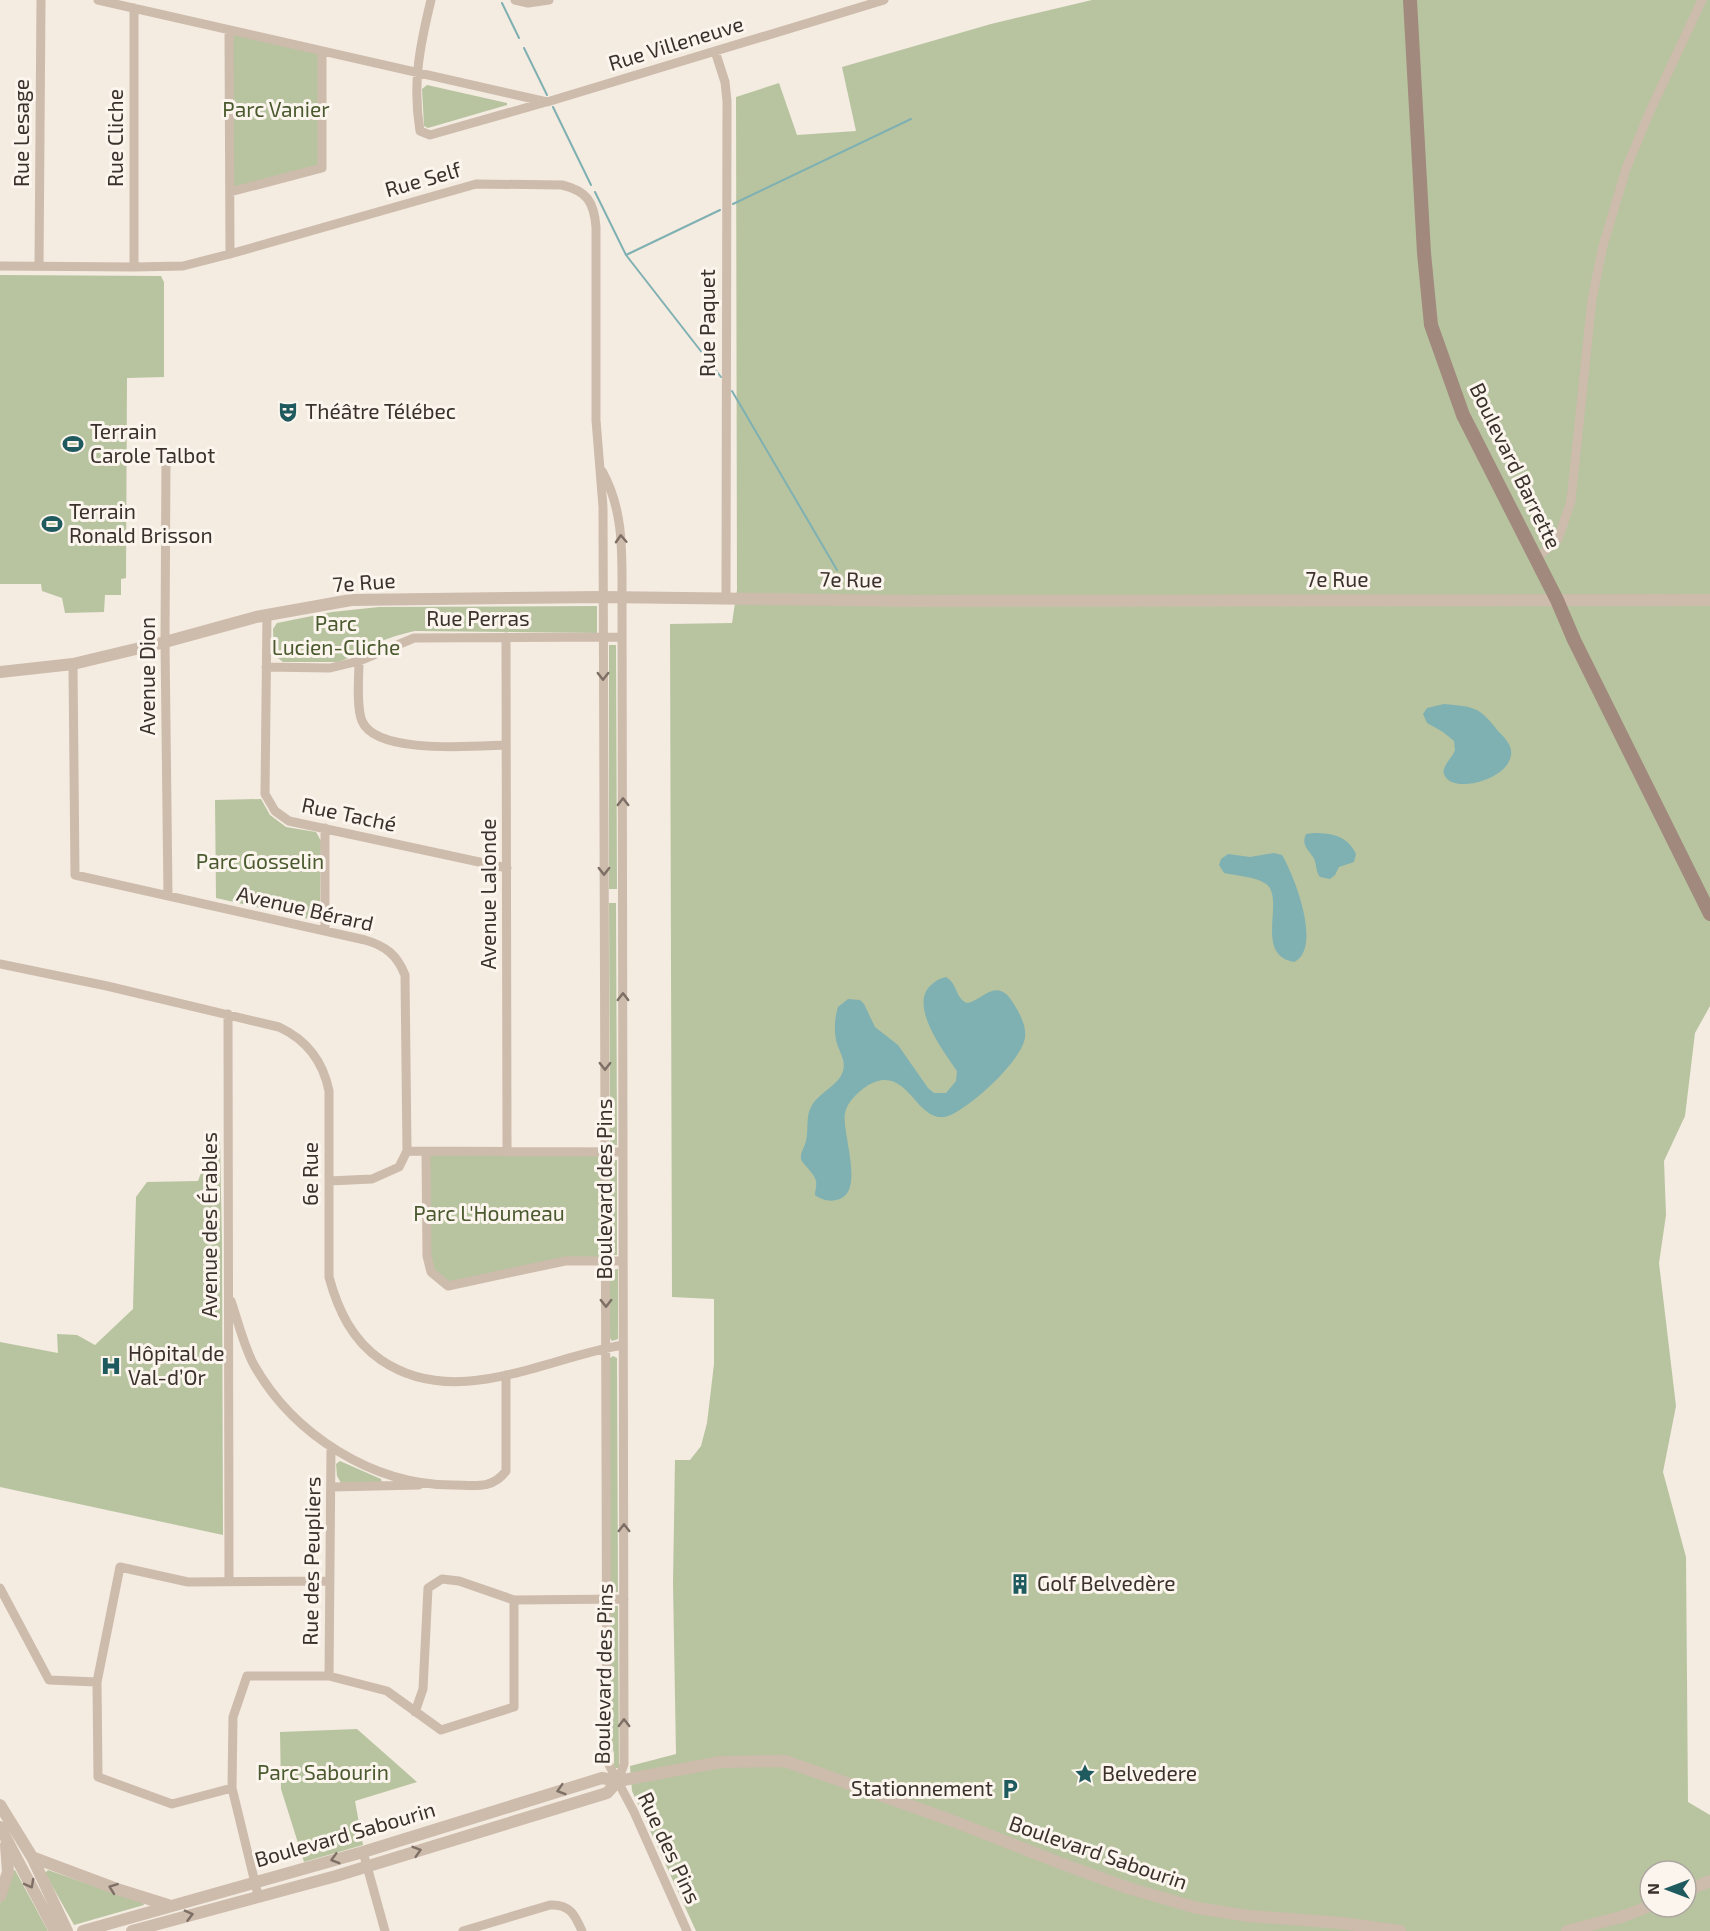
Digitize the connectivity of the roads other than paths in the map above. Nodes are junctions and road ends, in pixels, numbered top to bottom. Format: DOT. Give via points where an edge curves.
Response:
graph roads {
  1 [pos="41,0"];
  2 [pos="98,0"];
  3 [pos="431,0"];
  4 [pos="515,0"];
  5 [pos="549,0"];
  6 [pos="884,0"];
  7 [pos="1410,0"];
  8 [pos="1702,0"];
  9 [pos="861,3"];
  10 [pos="134,8"];
  11 [pos="229,30"];
  12 [pos="322,51"];
  13 [pos="715,51"];
  14 [pos="416,72"];
  15 [pos="548,102"];
  16 [pos="230,192"];
  17 [pos="230,254"];
  18 [pos="0,266"];
  19 [pos="39,266"];
  20 [pos="134,267"];
  21 [pos="166,456"];
  22 [pos="601,468"];
  23 [pos="1536,559"];
  24 [pos="602,597"];
  25 [pos="622,597"];
  26 [pos="726,597"];
  27 [pos="1557,600"];
  28 [pos="1710,600"];
  29 [pos="267,614"];
  30 [pos="506,637"];
  31 [pos="622,637"];
  32 [pos="603,638"];
  33 [pos="165,642"];
  34 [pos="359,661"];
  35 [pos="73,664"];
  36 [pos="267,667"];
  37 [pos="0,672"];
  38 [pos="506,745"];
  39 [pos="325,828"];
  40 [pos="507,868"];
  41 [pos="168,896"];
  42 [pos="604,897"];
  43 [pos="623,897"];
  44 [pos="1710,914"];
  45 [pos="325,932"];
  46 [pos="0,964"];
  47 [pos="228,1014"];
  48 [pos="407,1151"];
  49 [pos="426,1152"];
  50 [pos="507,1152"];
  51 [pos="605,1152"];
  52 [pos="623,1152"];
  53 [pos="329,1181"];
  54 [pos="606,1261"];
  55 [pos="623,1261"];
  56 [pos="228,1293"];
  57 [pos="623,1345"];
  58 [pos="606,1348"];
  59 [pos="506,1375"];
  60 [pos="331,1447"];
  61 [pos="433,1485"];
  62 [pos="331,1486"];
  63 [pos="229,1581"];
  64 [pos="330,1581"];
  65 [pos="1,1594"];
  66 [pos="624,1599"];
  67 [pos="514,1600"];
  68 [pos="606,1600"];
  69 [pos="329,1676"];
  70 [pos="97,1682"];
  71 [pos="415,1712"];
  72 [pos="618,1781"];
  73 [pos="232,1788"];
  74 [pos="0,1805"];
  75 [pos="2,1833"];
  76 [pos="363,1852"];
  77 [pos="32,1857"];
  78 [pos="367,1866"];
  79 [pos="254,1882"];
  80 [pos="258,1895"];
  81 [pos="0,1896"];
  82 [pos="169,1905"];
  83 [pos="1638,1911"];
  84 [pos="476,1929"];
  85 [pos="55,1931"];
  86 [pos="67,1931"];
  87 [pos="83,1931"];
  88 [pos="132,1931"];
  89 [pos="386,1931"];
  90 [pos="463,1931"];
  91 [pos="582,1931"];
  92 [pos="687,1931"];
  93 [pos="1400,1931"];
  94 [pos="1567,1931"];
  1 -- 19 [label="street, Rue Lesage"];
  2 -- 10 [label="street, Rue Villeneuve"];
  3 -- 14 [label="street"];
  4 -- 5 [label="street"];
  6 -- 9 [label="street, Rue Villeneuve"];
  7 -- 23 [label="main road, Boulevard Barrette" via="1431,325 1463,415"];
  8 -- 23 [label="street" via="1626,169 1603,246 1592,299 1571,501 1558,539"];
  9 -- 13 [label="street, Rue Villeneuve"];
  10 -- 11 [label="street, Rue Villeneuve"];
  10 -- 20 [label="street, Rue Cliche"];
  11 -- 12 [label="street, Rue Villeneuve"];
  11 -- 16 [label="street"];
  12 -- 14 [label="street, Rue Villeneuve"];
  12 -- 16 [label="street" via="322,168"];
  13 -- 15 [label="street, Rue Villeneuve"];
  13 -- 26 [label="street, Rue Paquet" via="727,101"];
  14 -- 15 [label="street, Rue Villeneuve"];
  14 -- 15 [label="street, Rue Villeneuve" via="420,131 430,135"];
  16 -- 17 [label="street"];
  17 -- 20 [label="street, Rue Self" via="183,266"];
  17 -- 22 [label="street, Rue Self" via="476,184 551,184 574,188 585,195 595,212 596,420"];
  18 -- 19 [label="street, Rue Self"];
  19 -- 20 [label="street, Rue Self"];
  21 -- 33 [label="street, Avenue Dion"];
  22 -- 24 [label="street, Rue Self"];
  25 -- 22 [label="street, Rue Self, one-way" via="618,509"];
  23 -- 27 [label="main road, Boulevard Barrette"];
  24 -- 25 [label="street, 7e Rue"];
  24 -- 29 [label="street, 7e Rue" via="351,600"];
  24 -- 32 [label="street, Boulevard des Pins"];
  25 -- 26 [label="street, 7e Rue"];
  25 -- 31 [label="street, Boulevard des Pins"];
  26 -- 27 [label="street, 7e Rue" via="914,601"];
  27 -- 28 [label="street, 7e Rue"];
  27 -- 44 [label="main road, Boulevard Barrette"];
  29 -- 33 [label="street, 7e Rue"];
  29 -- 36 [label="street, Rue Taché"];
  30 -- 32 [label="street, Rue Perras"];
  30 -- 34 [label="street, Rue Perras" via="414,638"];
  30 -- 38 [label="street, Avenue Lalonde"];
  31 -- 32 [label="street, Rue Perras"];
  43 -- 31 [label="street, Boulevard des Pins, one-way"];
  32 -- 42 [label="street, Boulevard des Pins, one-way"];
  33 -- 35 [label="street, 7e Rue"];
  33 -- 41 [label="street, Avenue Dion"];
  34 -- 36 [label="street, Rue Perras" via="330,668"];
  34 -- 38 [label="street" via="362,721 375,736 430,747"];
  35 -- 37 [label="street, 7e Rue"];
  35 -- 41 [label="street, Avenue Bérard" via="75,875"];
  36 -- 39 [label="street, Rue Taché" via="265,794 275,811 290,821"];
  38 -- 40 [label="street, Avenue Lalonde"];
  39 -- 40 [label="street, Rue Taché"];
  39 -- 45 [label="street"];
  40 -- 50 [label="street, Avenue Lalonde"];
  41 -- 45 [label="street, Avenue Bérard"];
  42 -- 43 [label="street"];
  42 -- 51 [label="street, Boulevard des Pins, one-way"];
  52 -- 43 [label="street, Boulevard des Pins, one-way"];
  45 -- 48 [label="street, Avenue Bérard" via="386,947 405,975"];
  46 -- 47 [label="street, 6e Rue"];
  47 -- 53 [label="street, 6e Rue" via="291,1032 320,1062 329,1091"];
  47 -- 56 [label="street, Avenue des Érables"];
  48 -- 49 [label="street"];
  48 -- 53 [label="street" via="399,1167 372,1179"];
  49 -- 50 [label="street"];
  49 -- 54 [label="street" via="427,1256 431,1272 448,1286 565,1261"];
  50 -- 51 [label="street"];
  51 -- 52 [label="street"];
  51 -- 54 [label="street, Boulevard des Pins"];
  52 -- 55 [label="street, Boulevard des Pins"];
  53 -- 59 [label="street, 6e Rue" via="329,1277 341,1313 364,1346 392,1367 422,1379 460,1382"];
  54 -- 55 [label="street"];
  54 -- 58 [label="street, Boulevard des Pins, one-way"];
  55 -- 57 [label="street, Boulevard des Pins"];
  56 -- 60 [label="street" via="253,1364 280,1403"];
  56 -- 63 [label="street, Avenue des Érables"];
  57 -- 58 [label="street, 6e Rue"];
  66 -- 57 [label="street, Boulevard des Pins, one-way"];
  58 -- 59 [label="street, 6e Rue"];
  58 -- 68 [label="street, Boulevard des Pins"];
  59 -- 61 [label="street" via="506,1471 498,1481 484,1485"];
  60 -- 61 [label="street" via="380,1472"];
  60 -- 62 [label="street, Rue des Peupliers"];
  61 -- 62 [label="street"];
  62 -- 64 [label="street, Rue des Peupliers"];
  63 -- 64 [label="street"];
  63 -- 70 [label="street" via="188,1582 120,1567"];
  64 -- 69 [label="street, Rue des Peupliers"];
  65 -- 70 [label="street" via="50,1680"];
  66 -- 68 [label="street"];
  72 -- 66 [label="street, Boulevard des Pins, one-way" via="624,1764"];
  67 -- 68 [label="street"];
  67 -- 71 [label="street" via="514,1707 441,1730"];
  67 -- 71 [label="street" via="459,1581 442,1579 428,1588 423,1689"];
  68 -- 72 [label="street, Boulevard des Pins" via="607,1761"];
  69 -- 71 [label="street" via="387,1691"];
  69 -- 73 [label="street" via="247,1676 233,1717"];
  70 -- 73 [label="street" via="98,1777 172,1804"];
  72 -- 76 [label="street, Boulevard Sabourin, one-way" via="602,1778"];
  78 -- 72 [label="street, Boulevard Sabourin, one-way" via="607,1793"];
  72 -- 92 [label="street, Rue des Pins"];
  72 -- 93 [label="street, Boulevard Sabourin" via="721,1762 785,1761 1108,1881 1197,1908"];
  73 -- 79 [label="street"];
  74 -- 77 [label="street"];
  75 -- 81 [label="street" via="8,1872"];
  75 -- 85 [label="street, one-way"];
  76 -- 78 [label="street"];
  76 -- 79 [label="street, Boulevard Sabourin, one-way"];
  82 -- 77 [label="street, one-way"];
  77 -- 86 [label="street"];
  78 -- 80 [label="street, Boulevard Sabourin"];
  78 -- 89 [label="street"];
  79 -- 80 [label="street"];
  79 -- 82 [label="street, Boulevard Sabourin"];
  88 -- 80 [label="street, Boulevard Sabourin, one-way"];
  82 -- 87 [label="street, Boulevard Sabourin"];
  83 -- 94 [label="street"];
  84 -- 90 [label="street"];
  84 -- 91 [label="street" via="560,1905 572,1912"];
}
